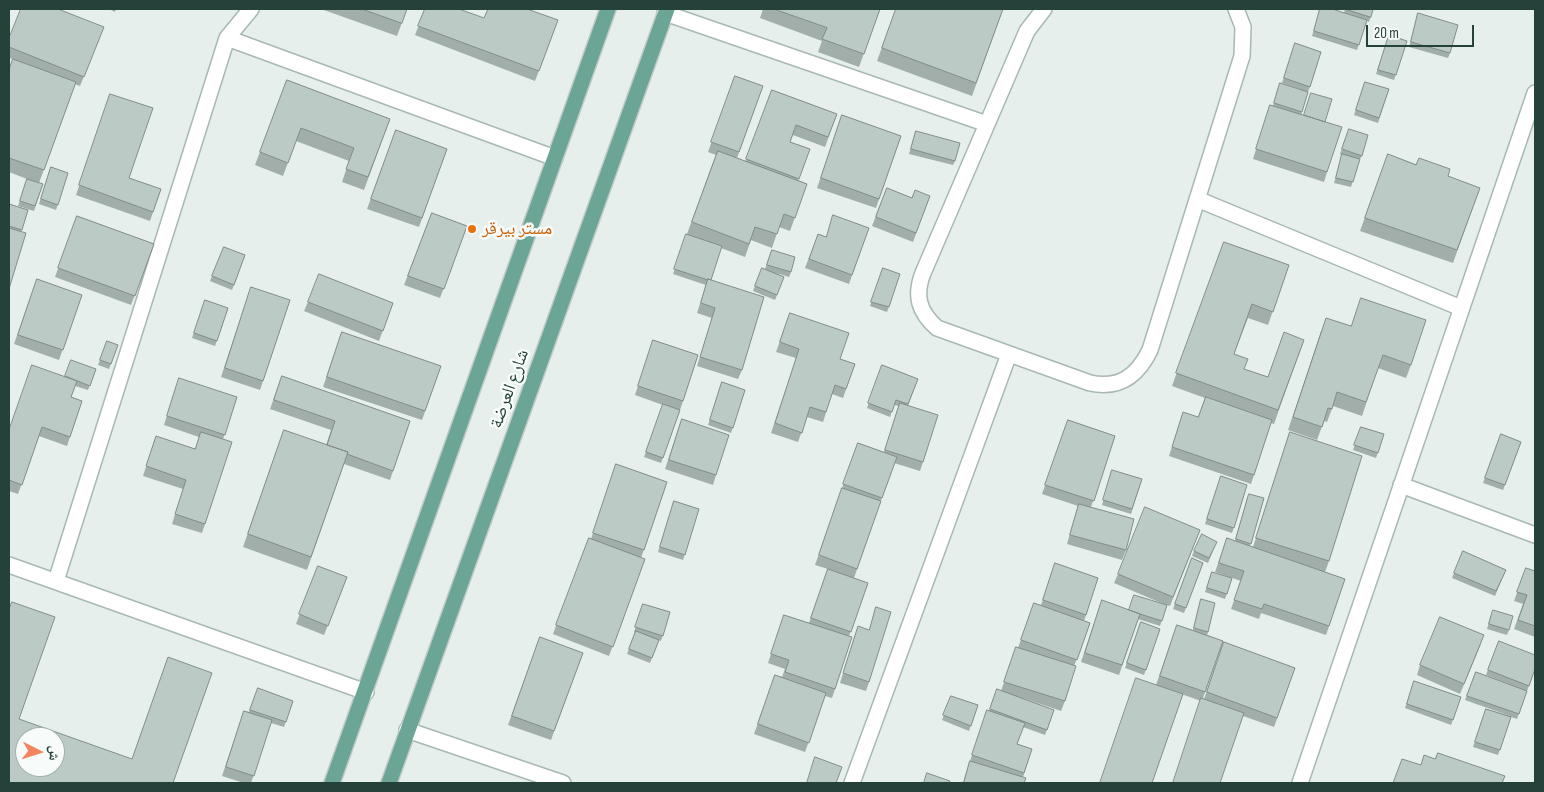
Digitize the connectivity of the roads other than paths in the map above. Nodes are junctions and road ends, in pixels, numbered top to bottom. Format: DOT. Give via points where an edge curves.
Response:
graph roads {
  1 [pos="251,9"];
  2 [pos="608,9"];
  3 [pos="1044,9"];
  4 [pos="1236,9"];
  5 [pos="666,11"];
  6 [pos="227,38"];
  7 [pos="1535,93"];
  8 [pos="987,124"];
  9 [pos="1529,130"];
  10 [pos="556,158"];
  11 [pos="1197,199"];
  12 [pos="1461,308"];
  13 [pos="1010,354"];
  14 [pos="1401,485"];
  15 [pos="1535,535"];
  16 [pos="9,565"];
  17 [pos="56,581"];
  18 [pos="366,692"];
  19 [pos="407,730"];
  20 [pos="332,783"];
  21 [pos="389,783"];
  22 [pos="563,783"];
  23 [pos="852,783"];
  24 [pos="1300,783"];
  1 -- 6 [label="street"];
  2 -- 10 [label="main road, شارع العرضة"];
  3 -- 8 [label="street" via="1027,31"];
  4 -- 11 [label="street" via="1243,28 1242,56"];
  5 -- 8 [label="street"];
  5 -- 19 [label="main road, شارع العرضة"];
  6 -- 10 [label="street"];
  6 -- 17 [label="street"];
  7 -- 9 [label="street"];
  8 -- 13 [label="street" via="923,273 918,295 926,318 937,328"];
  9 -- 12 [label="street"];
  10 -- 18 [label="main road, شارع العرضة"];
  11 -- 12 [label="street"];
  11 -- 13 [label="street" via="1150,350 1145,361 1129,377 1105,386"];
  12 -- 14 [label="street"];
  13 -- 23 [label="street"];
  14 -- 15 [label="street"];
  14 -- 24 [label="street"];
  16 -- 17 [label="street"];
  17 -- 18 [label="street"];
  18 -- 20 [label="main road, شارع العرضة"];
  19 -- 21 [label="main road, شارع العرضة"];
  19 -- 22 [label="street"];
}
